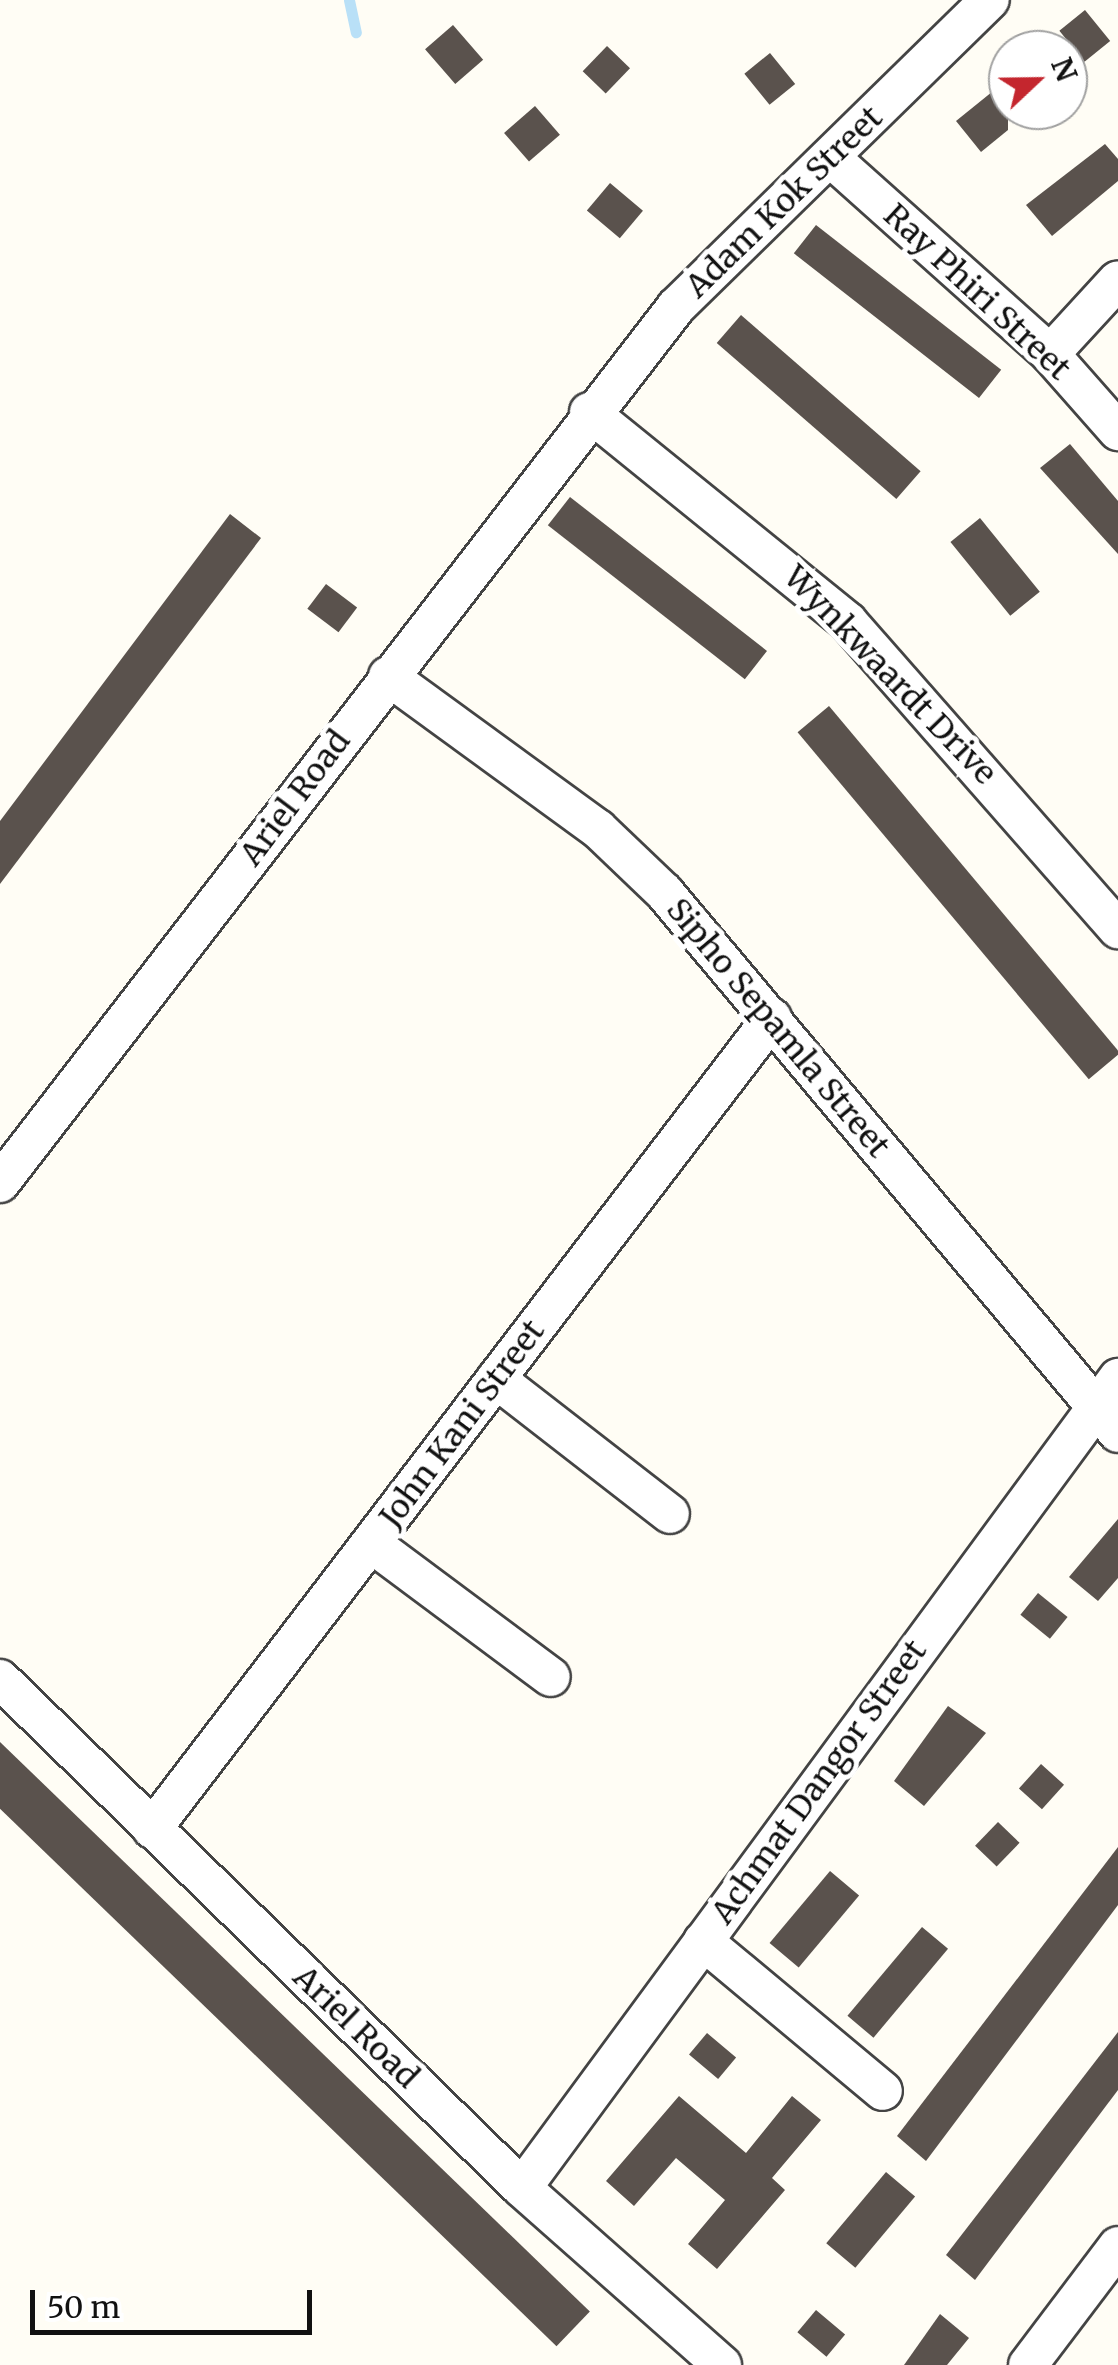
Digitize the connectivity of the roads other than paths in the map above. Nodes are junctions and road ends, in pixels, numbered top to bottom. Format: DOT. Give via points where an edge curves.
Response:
graph roads {
  1 [pos="990,0"];
  2 [pos="832,158"];
  3 [pos="1118,280"];
  4 [pos="1050,354"];
  5 [pos="589,412"];
  6 [pos="1118,432"];
  7 [pos="388,676"];
  8 [pos="1118,929"];
  9 [pos="772,1018"];
  10 [pos="0,1183"];
  11 [pos="496,1379"];
  12 [pos="1110,1405"];
  13 [pos="670,1514"];
  14 [pos="370,1543"];
  15 [pos="551,1677"];
  16 [pos="0,1679"];
  17 [pos="152,1829"];
  18 [pos="703,1941"];
  19 [pos="882,2091"];
  20 [pos="522,2188"];
  21 [pos="1118,2246"];
  22 [pos="722,2365"];
  23 [pos="1028,2365"];
  1 -- 2 [label="street, Adam Kok Street"];
  2 -- 4 [label="street, Ray Phiri Street"];
  2 -- 5 [label="street, Adam Kok Street" via="676,306"];
  3 -- 4 [label="street"];
  4 -- 6 [label="street, Ray Phiri Street"];
  5 -- 7 [label="street, Ariel Road"];
  5 -- 8 [label="street, Wynkwaardt Drive" via="848,622"];
  7 -- 9 [label="street, Sipho Sepamla Street" via="598,829"];
  7 -- 10 [label="street, Ariel Road"];
  9 -- 11 [label="street, John Kani Street"];
  9 -- 12 [label="street, Sipho Sepamla Street"];
  11 -- 13 [label="street"];
  11 -- 14 [label="street, John Kani Street"];
  12 -- 18 [label="street, Achmat Dangor Street"];
  14 -- 15 [label="street"];
  14 -- 17 [label="street, John Kani Street"];
  16 -- 17 [label="street, Ariel Road"];
  17 -- 20 [label="street, Ariel Road"];
  18 -- 19 [label="street"];
  18 -- 20 [label="street, Achmat Dangor Street"];
  20 -- 22 [label="street, Ariel Road"];
  21 -- 23 [label="street"];
}
